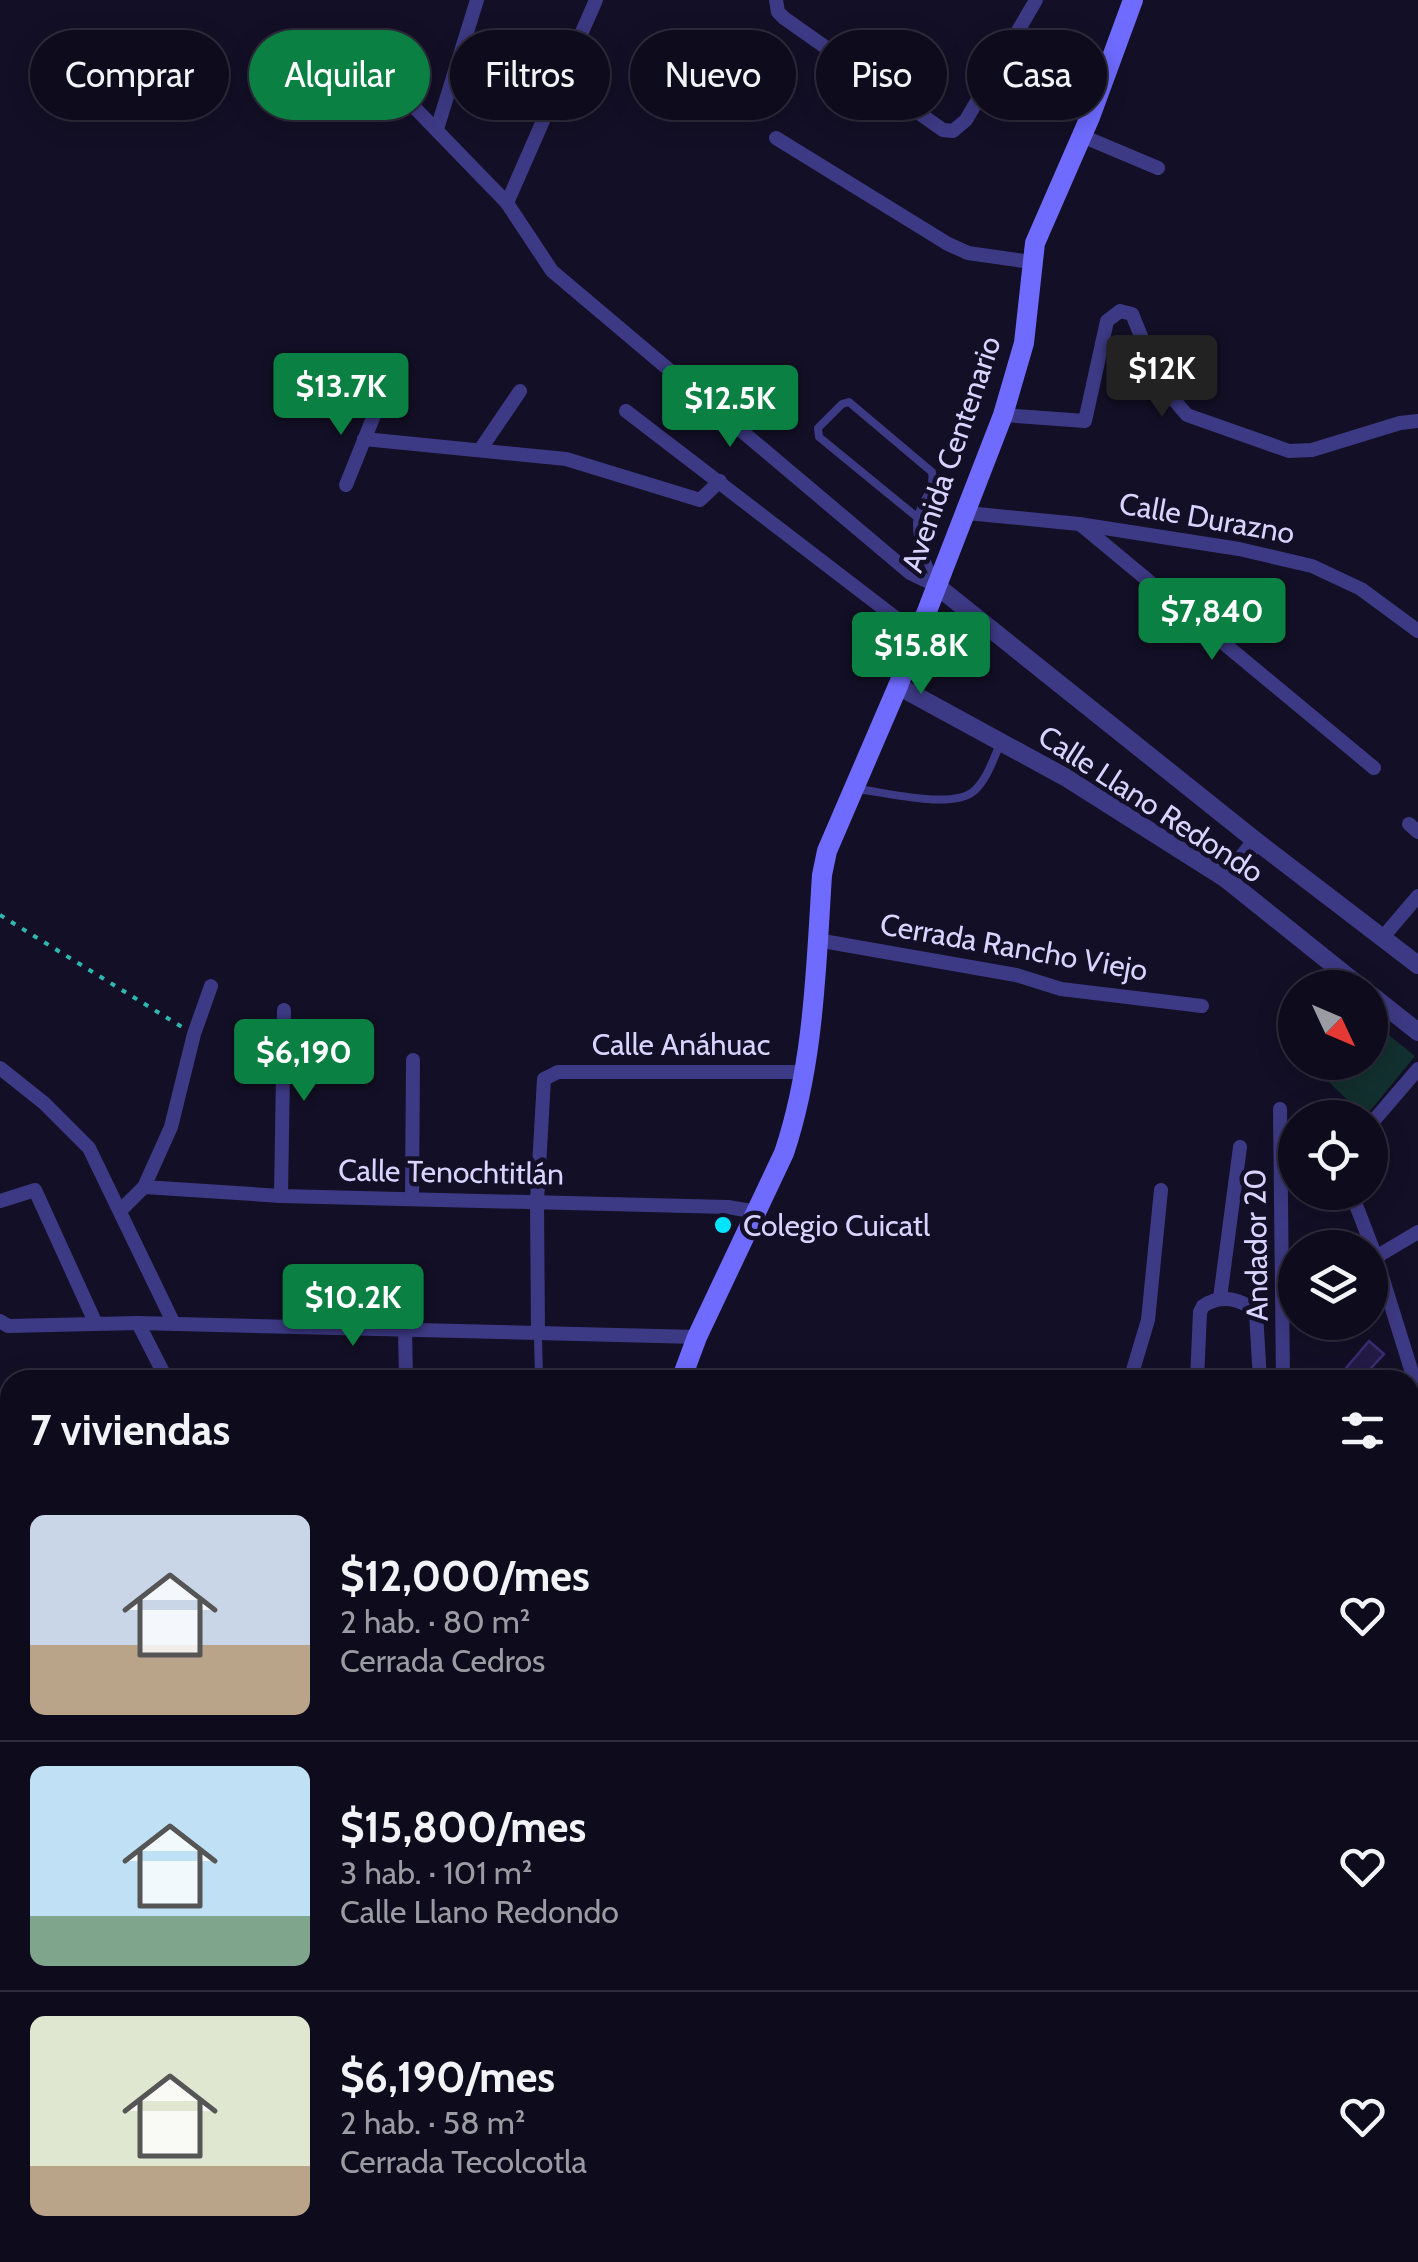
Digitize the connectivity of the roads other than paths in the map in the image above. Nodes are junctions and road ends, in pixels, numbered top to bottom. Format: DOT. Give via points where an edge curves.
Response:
graph roads {
  1 [pos="477,0"];
  2 [pos="596,0"];
  3 [pos="776,0"];
  4 [pos="1036,0"];
  5 [pos="1133,0"];
  6 [pos="428,120"];
  7 [pos="437,129"];
  8 [pos="1082,136"];
  9 [pos="776,138"];
  10 [pos="1158,168"];
  11 [pos="506,203"];
  12 [pos="1031,262"];
  13 [pos="520,391"];
  14 [pos="377,408"];
  15 [pos="626,411"];
  16 [pos="1004,415"];
  17 [pos="1418,421"];
  18 [pos="364,439"];
  19 [pos="480,450"];
  20 [pos="720,481"];
  21 [pos="346,486"];
  22 [pos="966,514"];
  23 [pos="918,518"];
  24 [pos="1079,524"];
  25 [pos="937,586"];
  26 [pos="1418,631"];
  27 [pos="918,635"];
  28 [pos="898,686"];
  29 [pos="1002,742"];
  30 [pos="1374,768"];
  31 [pos="853,788"];
  32 [pos="1256,841"];
  33 [pos="1226,879"];
  34 [pos="1418,896"];
  35 [pos="1383,937"];
  36 [pos="817,940"];
  37 [pos="1418,965"];
  38 [pos="1340,970"];
  39 [pos="211,986"];
  40 [pos="1202,1006"];
  41 [pos="1388,1008"];
  42 [pos="284,1010"];
  43 [pos="1418,1032"];
  44 [pos="413,1060"];
  45 [pos="0,1068"];
  46 [pos="1418,1069"];
  47 [pos="804,1072"];
  48 [pos="1388,1104"];
  49 [pos="1240,1147"];
  50 [pos="144,1187"];
  51 [pos="1161,1190"];
  52 [pos="281,1196"];
  53 [pos="412,1198"];
  54 [pos="537,1200"];
  55 [pos="0,1202"];
  56 [pos="121,1210"];
  57 [pos="1288,1210"];
  58 [pos="757,1212"];
  59 [pos="1418,1232"];
  60 [pos="1388,1250"];
  61 [pos="1388,1296"];
  62 [pos="1220,1298"];
  63 [pos="0,1321"];
  64 [pos="138,1323"];
  65 [pos="96,1324"];
  66 [pos="174,1324"];
  67 [pos="405,1328"];
  68 [pos="538,1334"];
  69 [pos="698,1337"];
  70 [pos="162,1370"];
  71 [pos="406,1370"];
  72 [pos="539,1370"];
  73 [pos="685,1370"];
  74 [pos="1133,1370"];
  75 [pos="1197,1370"];
  76 [pos="1259,1370"];
  77 [pos="1283,1370"];
  78 [pos="1411,1370"];
  1 -- 7 [label="street"];
  2 -- 11 [label="street"];
  3 -- 4 [label="street" via="784,18 952,131 966,120"];
  5 -- 8 [label="main road, Avenida Centenario"];
  6 -- 7 [label="street"];
  7 -- 11 [label="street"];
  8 -- 10 [label="street"];
  8 -- 12 [label="main road, Avenida Centenario"];
  9 -- 12 [label="street" via="948,244"];
  11 -- 25 [label="street" via="552,271 910,573"];
  12 -- 16 [label="main road, Avenida Centenario" via="1024,343"];
  13 -- 19 [label="street"];
  14 -- 18 [label="street"];
  15 -- 20 [label="street"];
  16 -- 17 [label="street" via="1084,421 1107,321 1120,311 1132,314 1161,385 1186,416 1289,451"];
  16 -- 22 [label="main road, Avenida Centenario"];
  18 -- 19 [label="street"];
  18 -- 21 [label="street"];
  19 -- 20 [label="street" via="566,459 700,500"];
  20 -- 27 [label="street"];
  22 -- 24 [label="street, Calle Durazno"];
  22 -- 25 [label="main road, Avenida Centenario"];
  23 -- 23 [label="lane" via="934,484 932,472 850,402 842,404 818,428 819,438"];
  23 -- 25 [label="lane" via="919,541"];
  24 -- 26 [label="street, Calle Durazno" via="1312,566 1361,589"];
  24 -- 30 [label="street"];
  25 -- 27 [label="main road, Avenida Centenario"];
  25 -- 32 [label="street, Calle Llano Redondo"];
  27 -- 28 [label="main road, Avenida Centenario"];
  28 -- 29 [label="street, Calle Llano Redondo"];
  28 -- 31 [label="main road, Avenida Centenario"];
  29 -- 31 [label="lane" via="976,790 963,797"];
  29 -- 33 [label="street, Calle Llano Redondo"];
  31 -- 36 [label="main road, Avenida Centenario" via="827,852"];
  32 -- 33 [label="street"];
  32 -- 35 [label="street, Calle Llano Redondo"];
  33 -- 38 [label="street, Calle Llano Redondo"];
  34 -- 35 [label="street"];
  35 -- 37 [label="street, Calle Llano Redondo"];
  36 -- 40 [label="street, Cerrada Rancho Viejo" via="1062,989"];
  36 -- 47 [label="main road, Avenida Centenario"];
  39 -- 50 [label="street" via="171,1127"];
  41 -- 43 [label="street"];
  42 -- 52 [label="street"];
  44 -- 53 [label="street"];
  45 -- 56 [label="street" via="89,1148"];
  46 -- 48 [label="street"];
  47 -- 54 [label="street, Calle Anáhuac" via="558,1072 542,1086"];
  47 -- 58 [label="main road, Avenida Centenario" via="793,1127"];
  49 -- 62 [label="street"];
  50 -- 52 [label="street, Calle Tenochtitlán"];
  50 -- 56 [label="street"];
  51 -- 74 [label="street" via="1148,1320"];
  52 -- 53 [label="street, Calle Tenochtitlán"];
  53 -- 54 [label="street, Calle Tenochtitlán"];
  54 -- 58 [label="street, Calle Tenochtitlán"];
  54 -- 68 [label="street"];
  55 -- 65 [label="street" via="35,1190"];
  56 -- 66 [label="street"];
  57 -- 77 [label="street, Andador 20"];
  58 -- 69 [label="main road, Avenida Centenario"];
  59 -- 60 [label="street"];
  61 -- 78 [label="street"];
  62 -- 75 [label="street" via="1200,1312"];
  62 -- 76 [label="street" via="1256,1313"];
  63 -- 65 [label="street"];
  64 -- 65 [label="street"];
  64 -- 66 [label="street"];
  64 -- 70 [label="street"];
  66 -- 67 [label="street"];
  67 -- 68 [label="street"];
  67 -- 71 [label="street"];
  68 -- 69 [label="street"];
  68 -- 72 [label="lane"];
  69 -- 73 [label="main road, Avenida Centenario"];
}
